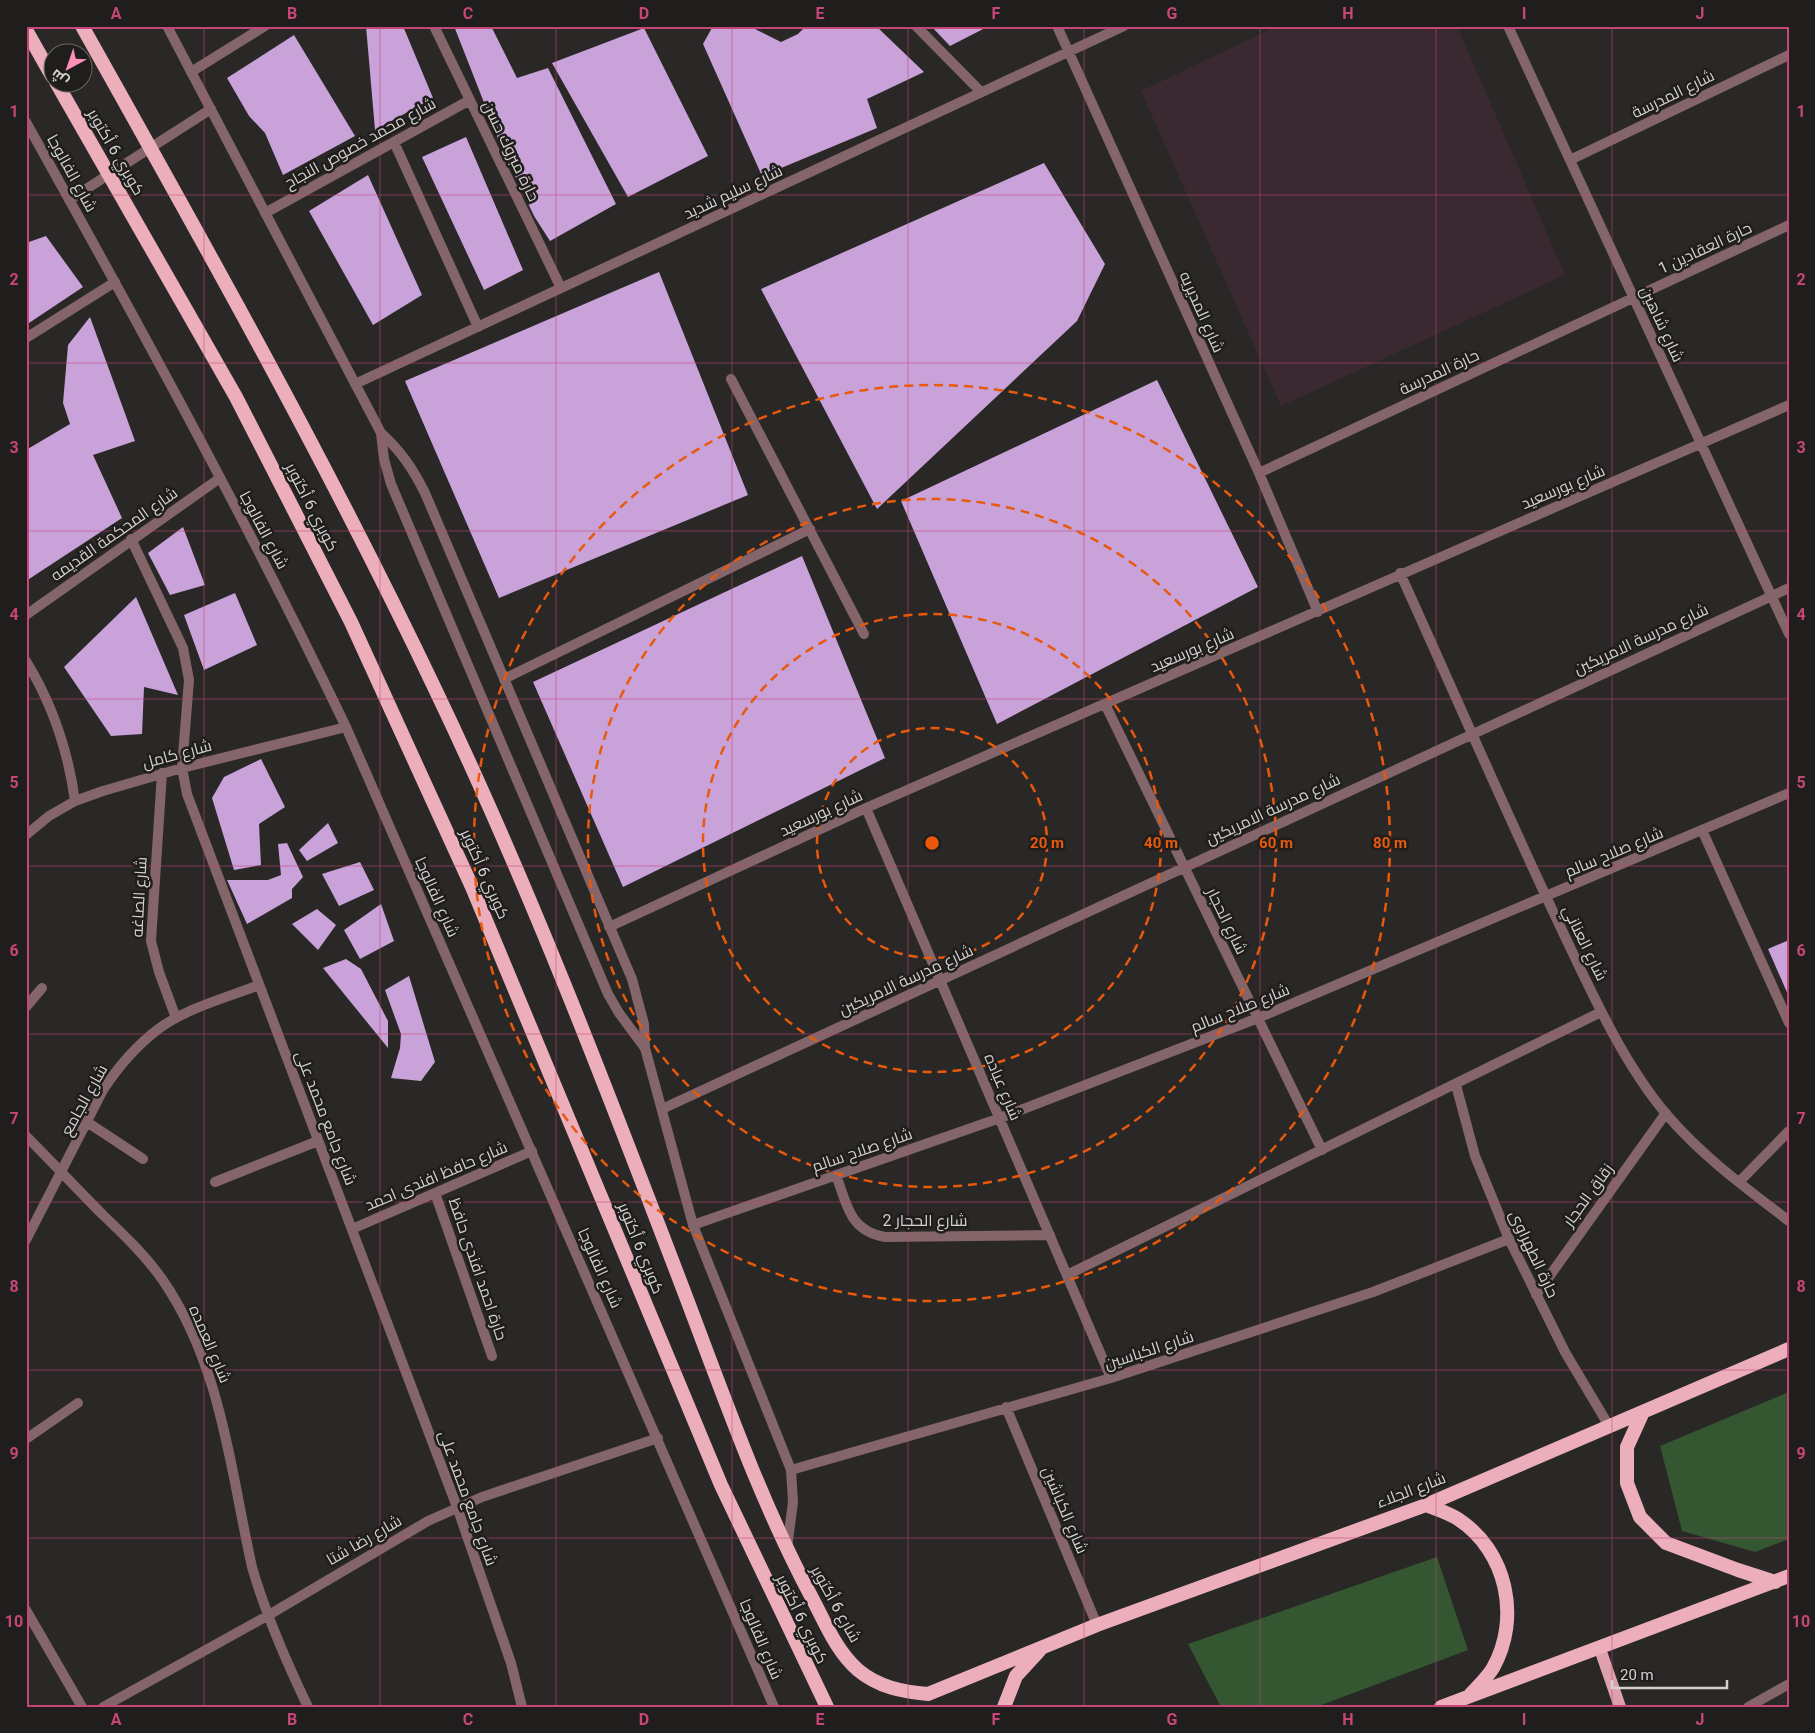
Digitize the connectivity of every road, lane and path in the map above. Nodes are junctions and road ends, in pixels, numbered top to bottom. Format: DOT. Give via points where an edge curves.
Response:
graph roads {
  1 [pos="82,26"];
  2 [pos="167,26"];
  3 [pos="265,26"];
  4 [pos="434,26"];
  5 [pos="916,26"];
  6 [pos="1057,26"];
  7 [pos="1124,26"];
  8 [pos="1508,26"];
  9 [pos="26,30"];
  10 [pos="1069,52"];
  11 [pos="1789,55"];
  12 [pos="42,58"];
  13 [pos="191,72"];
  14 [pos="62,92"];
  15 [pos="981,92"];
  16 [pos="470,100"];
  17 [pos="210,109"];
  18 [pos="26,122"];
  19 [pos="394,142"];
  20 [pos="1570,160"];
  21 [pos="69,200"];
  22 [pos="265,213"];
  23 [pos="1789,225"];
  24 [pos="115,282"];
  25 [pos="561,288"];
  26 [pos="1633,298"];
  27 [pos="478,327"];
  28 [pos="26,338"];
  29 [pos="731,379"];
  30 [pos="355,384"];
  31 [pos="1789,405"];
  32 [pos="381,433"];
  33 [pos="1700,444"];
  34 [pos="1258,473"];
  35 [pos="220,478"];
  36 [pos="810,529"];
  37 [pos="131,540"];
  38 [pos="1400,574"];
  39 [pos="1789,588"];
  40 [pos="1771,596"];
  41 [pos="1318,612"];
  42 [pos="26,615"];
  43 [pos="864,634"];
  44 [pos="1789,634"];
  45 [pos="26,661"];
  46 [pos="504,679"];
  47 [pos="1105,704"];
  48 [pos="346,727"];
  49 [pos="1472,733"];
  50 [pos="182,768"];
  51 [pos="162,773"];
  52 [pos="1789,793"];
  53 [pos="75,801"];
  54 [pos="866,808"];
  55 [pos="1702,830"];
  56 [pos="26,835"];
  57 [pos="1184,866"];
  58 [pos="1546,897"];
  59 [pos="609,927"];
  60 [pos="941,980"];
  61 [pos="259,985"];
  62 [pos="42,988"];
  63 [pos="26,1007"];
  64 [pos="1601,1012"];
  65 [pos="176,1018"];
  66 [pos="1258,1018"];
  67 [pos="1789,1023"];
  68 [pos="645,1048"];
  69 [pos="1456,1085"];
  70 [pos="662,1109"];
  71 [pos="1666,1113"];
  72 [pos="1000,1118"];
  73 [pos="87,1122"];
  74 [pos="1789,1131"];
  75 [pos="26,1136"];
  76 [pos="318,1141"];
  77 [pos="1322,1150"];
  78 [pos="532,1151"];
  79 [pos="143,1159"];
  80 [pos="62,1173"];
  81 [pos="836,1175"];
  82 [pos="215,1182"];
  83 [pos="1739,1182"];
  84 [pos="435,1193"];
  85 [pos="1789,1221"];
  86 [pos="693,1225"];
  87 [pos="352,1229"];
  88 [pos="1050,1235"];
  89 [pos="1509,1239"];
  90 [pos="26,1240"];
  91 [pos="1067,1275"];
  92 [pos="1536,1295"];
  93 [pos="1789,1349"];
  94 [pos="492,1356"];
  95 [pos="714,1370"];
  96 [pos="1112,1378"];
  97 [pos="78,1403"];
  98 [pos="1006,1407"];
  99 [pos="1642,1414"];
  100 [pos="1609,1426"];
  101 [pos="658,1438"];
  102 [pos="26,1439"];
  103 [pos="790,1470"];
  104 [pos="1426,1505"];
  105 [pos="457,1507"];
  106 [pos="787,1548"];
  107 [pos="1789,1576"];
  108 [pos="1775,1582"];
  109 [pos="26,1610"];
  110 [pos="267,1616"];
  111 [pos="1097,1625"];
  112 [pos="1041,1649"];
  113 [pos="1600,1649"];
  114 [pos="1789,1684"];
  115 [pos="1470,1696"];
  116 [pos="82,1707"];
  117 [pos="103,1707"];
  118 [pos="308,1707"];
  119 [pos="522,1707"];
  120 [pos="774,1707"];
  121 [pos="827,1707"];
  122 [pos="1004,1707"];
  123 [pos="1441,1707"];
  124 [pos="1620,1707"];
  125 [pos="1748,1707"];
  1 -- 95 [label="highway, كوبري 6 أكتوبر" via="272,368 358,530 438,694 514,860 587,1036"];
  2 -- 13 [label="street"];
  3 -- 13 [label="street"];
  4 -- 16 [label="street, حارة مبروك حسن"];
  5 -- 15 [label="street"];
  6 -- 10 [label="street, شارع المديريه"];
  7 -- 10 [label="street, شارع سليم شديد"];
  8 -- 20 [label="street, شارع شاهين"];
  9 -- 12 [label="highway"];
  10 -- 15 [label="street, شارع سليم شديد"];
  10 -- 34 [label="street, شارع المديريه"];
  11 -- 20 [label="street, شارع المدرسة"];
  13 -- 17 [label="street"];
  14 -- 121 [label="highway, كوبري 6 أكتوبر" via="236,397 351,622 472,887 720,1485"];
  15 -- 25 [label="street, شارع سليم شديد"];
  16 -- 19 [label="street, شارع محمد خصوص النجاح"];
  16 -- 25 [label="street, حارة مبروك حسن"];
  17 -- 21 [label="street"];
  17 -- 22 [label="street"];
  18 -- 21 [label="street, شارع الفالوجا"];
  19 -- 22 [label="street, شارع محمد خصوص النجاح"];
  19 -- 27 [label="street"];
  20 -- 26 [label="street, شارع شاهين"];
  21 -- 24 [label="street, شارع الفالوجا"];
  22 -- 30 [label="street"];
  23 -- 26 [label="street, حارة العقادين 1"];
  24 -- 28 [label="street"];
  24 -- 35 [label="street, شارع الفالوجا"];
  25 -- 27 [label="street, شارع سليم شديد"];
  26 -- 33 [label="street, شارع شاهين"];
  26 -- 34 [label="street, حارة المدرسة"];
  27 -- 30 [label="street, شارع سليم شديد"];
  29 -- 36 [label="street"];
  30 -- 32 [label="street"];
  31 -- 33 [label="street, شارع بورسعيد"];
  32 -- 46 [label="street" via="400,450 414,471"];
  32 -- 68 [label="street" via="384,459 392,484 604,985 619,1013"];
  33 -- 38 [label="street, شارع بورسعيد"];
  33 -- 40 [label="street, شارع شاهين"];
  34 -- 41 [label="street, شارع المديريه"];
  35 -- 37 [label="street, شارع المحكمة القديمه"];
  35 -- 48 [label="street, شارع الفالوجا" via="296,622"];
  36 -- 43 [label="street"];
  36 -- 46 [label="street"];
  37 -- 42 [label="street, شارع المحكمة القديمه"];
  37 -- 50 [label="street, شارع جامع محمد على" via="183,648 189,680"];
  38 -- 41 [label="street, شارع بورسعيد"];
  38 -- 49 [label="street, شارع العناني"];
  39 -- 40 [label="street, شارع مدرسة الامريكين"];
  40 -- 44 [label="street, شارع شاهين"];
  40 -- 49 [label="street, شارع مدرسة الامريكين"];
  41 -- 47 [label="street, شارع بورسعيد"];
  45 -- 53 [label="street" via="46,697 63,740"];
  46 -- 59 [label="street"];
  47 -- 54 [label="street, شارع بورسعيد"];
  47 -- 57 [label="street, شارع الحجار"];
  48 -- 50 [label="street, شارع كامل"];
  48 -- 78 [label="street, شارع الفالوجا"];
  49 -- 57 [label="street, شارع مدرسة الامريكين"];
  49 -- 58 [label="street, شارع العناني"];
  50 -- 51 [label="street, شارع كامل"];
  50 -- 61 [label="street, شارع جامع محمد على" via="196,820"];
  51 -- 53 [label="street, شارع كامل"];
  51 -- 65 [label="street, شارع الصاغه" via="150,926 159,972"];
  52 -- 55 [label="street, شارع صلاح سالم"];
  53 -- 56 [label="street, شارع كامل"];
  54 -- 59 [label="street, شارع بورسعيد"];
  54 -- 60 [label="street, شارع عباده"];
  55 -- 58 [label="street, شارع صلاح سالم"];
  55 -- 67 [label="street"];
  57 -- 60 [label="street, شارع مدرسة الامريكين"];
  57 -- 66 [label="street, شارع الحجار"];
  58 -- 64 [label="street, شارع العناني"];
  58 -- 66 [label="street, شارع صلاح سالم"];
  59 -- 68 [label="street" via="639,1001"];
  60 -- 70 [label="street, شارع مدرسة الامريكين"];
  60 -- 72 [label="street, شارع عباده"];
  61 -- 65 [label="street, شارع الجامع"];
  61 -- 76 [label="street, شارع جامع محمد على"];
  62 -- 63 [label="street"];
  64 -- 69 [label="street"];
  64 -- 71 [label="street, شارع العناني" via="1644,1084"];
  65 -- 73 [label="street, شارع الجامع" via="158,1029 118,1068"];
  66 -- 72 [label="street, شارع صلاح سالم"];
  66 -- 77 [label="street, شارع الحجار"];
  68 -- 70 [label="street"];
  69 -- 77 [label="street"];
  69 -- 89 [label="street, حارة الطهراوى" via="1475,1156"];
  70 -- 86 [label="street"];
  71 -- 83 [label="street, شارع العناني" via="1716,1165"];
  71 -- 92 [label="street, زقاق الحجار"];
  72 -- 81 [label="street, شارع صلاح سالم"];
  72 -- 88 [label="street, شارع عباده"];
  73 -- 79 [label="street"];
  73 -- 80 [label="street, شارع الجامع"];
  74 -- 83 [label="street"];
  75 -- 80 [label="street, شارع العمده"];
  76 -- 82 [label="street"];
  76 -- 87 [label="street, شارع جامع محمد على"];
  77 -- 91 [label="street"];
  78 -- 84 [label="street, شارع حافظ افندى احمد"];
  78 -- 101 [label="street, شارع الفالوجا"];
  80 -- 90 [label="street, شارع الجامع"];
  80 -- 110 [label="street, شارع العمده" via="134,1245 161,1279 192,1331 216,1395 252,1567"];
  81 -- 86 [label="street, شارع صلاح سالم"];
  81 -- 88 [label="street, شارع الحجار 2" via="854,1221 873,1235"];
  83 -- 85 [label="street, شارع العناني"];
  84 -- 87 [label="street, شارع حافظ افندى احمد"];
  84 -- 94 [label="street, حارة احمد افندى حافظ"];
  86 -- 103 [label="street"];
  87 -- 105 [label="street, شارع جامع محمد على"];
  88 -- 91 [label="street, شارع عباده"];
  89 -- 92 [label="street, حارة الطهراوى"];
  89 -- 96 [label="street, شارع الكباسين" via="1374,1292"];
  91 -- 96 [label="street, شارع عباده"];
  92 -- 100 [label="street, حارة الطهراوى"];
  93 -- 99 [label="highway, شارع الجلاء"];
  95 -- 106 [label="highway, شارع 6 أكتوبر" via="756,1479"];
  96 -- 98 [label="street, شارع الكباسين"];
  97 -- 102 [label="street"];
  98 -- 103 [label="street, شارع الكباسين"];
  98 -- 111 [label="street, شارع الكباشين"];
  99 -- 100 [label="highway, شارع الجلاء"];
  99 -- 108 [label="highway" via="1627,1447 1627,1483 1640,1517 1666,1543"];
  100 -- 104 [label="highway, شارع الجلاء"];
  101 -- 105 [label="street, شارع رضا شتا"];
  101 -- 120 [label="street, شارع الفالوجا"];
  103 -- 106 [label="street" via="793,1502"];
  104 -- 111 [label="highway, شارع الجلاء"];
  104 -- 115 [label="highway" via="1458,1519 1483,1541 1501,1571 1509,1604 1505,1638 1492,1670"];
  105 -- 110 [label="street, شارع رضا شتا" via="397,1537"];
  105 -- 119 [label="street, شارع جامع محمد على" via="511,1663"];
  106 -- 112 [label="highway, شارع 6 أكتوبر" via="843,1654 860,1672 881,1684 904,1692 928,1694"];
  107 -- 108 [label="highway"];
  108 -- 113 [label="highway"];
  109 -- 116 [label="street"];
  110 -- 117 [label="street, شارع رضا شتا"];
  110 -- 118 [label="street, شارع العمده"];
  111 -- 112 [label="highway, شارع الجلاء"];
  112 -- 122 [label="highway" via="1016,1676"];
  113 -- 115 [label="highway"];
  113 -- 124 [label="main road"];
  114 -- 125 [label="street"];
  115 -- 123 [label="highway"];
}
